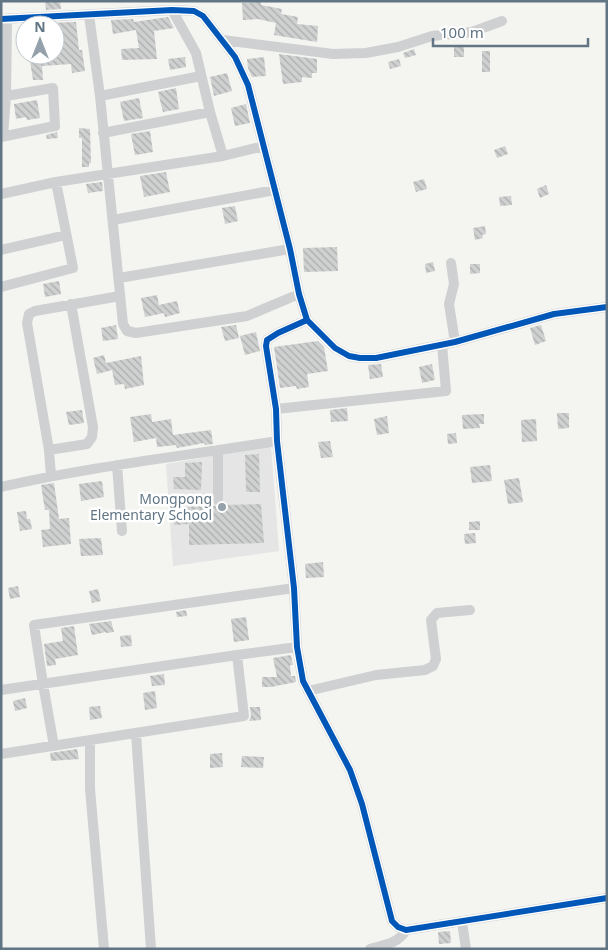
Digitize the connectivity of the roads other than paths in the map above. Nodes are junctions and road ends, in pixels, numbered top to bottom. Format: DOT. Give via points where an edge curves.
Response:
graph roads {
  1 [pos="172,10"];
  2 [pos="89,15"];
  3 [pos="4,20"];
  4 [pos="502,21"];
  5 [pos="223,40"];
  6 [pos="201,76"];
  7 [pos="6,96"];
  8 [pos="100,96"];
  9 [pos="210,112"];
  10 [pos="103,133"];
  11 [pos="2,137"];
  12 [pos="264,146"];
  13 [pos="223,156"];
  14 [pos="107,174"];
  15 [pos="56,182"];
  16 [pos="275,190"];
  17 [pos="1,194"];
  18 [pos="113,220"];
  19 [pos="66,235"];
  20 [pos="290,249"];
  21 [pos="1,250"];
  22 [pos="452,263"];
  23 [pos="119,278"];
  24 [pos="1,286"];
  25 [pos="299,294"];
  26 [pos="120,296"];
  27 [pos="71,304"];
  28 [pos="607,307"];
  29 [pos="307,320"];
  30 [pos="455,342"];
  31 [pos="442,345"];
  32 [pos="276,409"];
  33 [pos="277,441"];
  34 [pos="49,450"];
  35 [pos="218,450"];
  36 [pos="117,465"];
  37 [pos="50,476"];
  38 [pos="1,487"];
  39 [pos="218,500"];
  40 [pos="122,531"];
  41 [pos="294,588"];
  42 [pos="470,610"];
  43 [pos="297,648"];
  44 [pos="237,654"];
  45 [pos="43,684"];
  46 [pos="1,690"];
  47 [pos="308,691"];
  48 [pos="136,734"];
  49 [pos="90,740"];
  50 [pos="54,746"];
  51 [pos="1,754"];
  52 [pos="607,898"];
  53 [pos="462,922"];
  54 [pos="406,930"];
  55 [pos="104,949"];
  56 [pos="151,949"];
  57 [pos="370,949"];
  58 [pos="466,949"];
  1 -- 2 [label="street"];
  1 -- 5 [label="street" via="194,11 203,16"];
  1 -- 6 [label="street" via="196,53"];
  2 -- 3 [label="street"];
  2 -- 8 [label="street"];
  3 -- 7 [label="street"];
  4 -- 5 [label="street" via="472,32 432,36 366,53 333,54"];
  5 -- 12 [label="street" via="248,85"];
  6 -- 8 [label="street"];
  6 -- 9 [label="street"];
  7 -- 11 [label="street"];
  7 -- 11 [label="street" via="53,88 55,126"];
  8 -- 10 [label="street"];
  9 -- 10 [label="street"];
  9 -- 13 [label="street"];
  10 -- 14 [label="street"];
  12 -- 13 [label="street"];
  12 -- 16 [label="street"];
  13 -- 14 [label="street"];
  14 -- 15 [label="street"];
  14 -- 18 [label="street"];
  15 -- 17 [label="street"];
  15 -- 19 [label="street"];
  16 -- 18 [label="street"];
  16 -- 20 [label="street"];
  18 -- 23 [label="street"];
  19 -- 21 [label="street"];
  19 -- 24 [label="street" via="74,268"];
  20 -- 23 [label="street"];
  20 -- 25 [label="street"];
  22 -- 30 [label="street" via="454,284 449,304"];
  23 -- 26 [label="street"];
  25 -- 26 [label="street" via="247,316 136,333 127,331 123,324"];
  25 -- 29 [label="street"];
  26 -- 27 [label="street"];
  27 -- 34 [label="street" via="93,427 92,437 87,444"];
  27 -- 34 [label="street" via="28,314"];
  28 -- 30 [label="street" via="554,314"];
  29 -- 31 [label="street" via="335,348 349,356 376,358"];
  29 -- 32 [label="street" via="267,340"];
  30 -- 31 [label="street"];
  31 -- 32 [label="street" via="446,391"];
  32 -- 33 [label="street"];
  33 -- 35 [label="street"];
  33 -- 41 [label="street"];
  34 -- 37 [label="street"];
  35 -- 36 [label="street"];
  35 -- 39 [label="street"];
  36 -- 37 [label="street"];
  36 -- 40 [label="street"];
  37 -- 38 [label="street"];
  41 -- 43 [label="street"];
  41 -- 45 [label="street" via="34,625"];
  42 -- 47 [label="street" via="437,613 431,620 434,666"];
  43 -- 44 [label="street"];
  43 -- 47 [label="street"];
  44 -- 45 [label="street"];
  44 -- 48 [label="street" via="244,716"];
  45 -- 46 [label="street"];
  45 -- 50 [label="street"];
  47 -- 54 [label="street" via="350,770 392,921"];
  48 -- 49 [label="street"];
  48 -- 56 [label="street"];
  49 -- 50 [label="street"];
  49 -- 55 [label="street" via="90,788"];
  50 -- 51 [label="street"];
  52 -- 53 [label="street"];
  53 -- 54 [label="street"];
  53 -- 58 [label="street"];
  54 -- 57 [label="street" via="394,942"];
}
